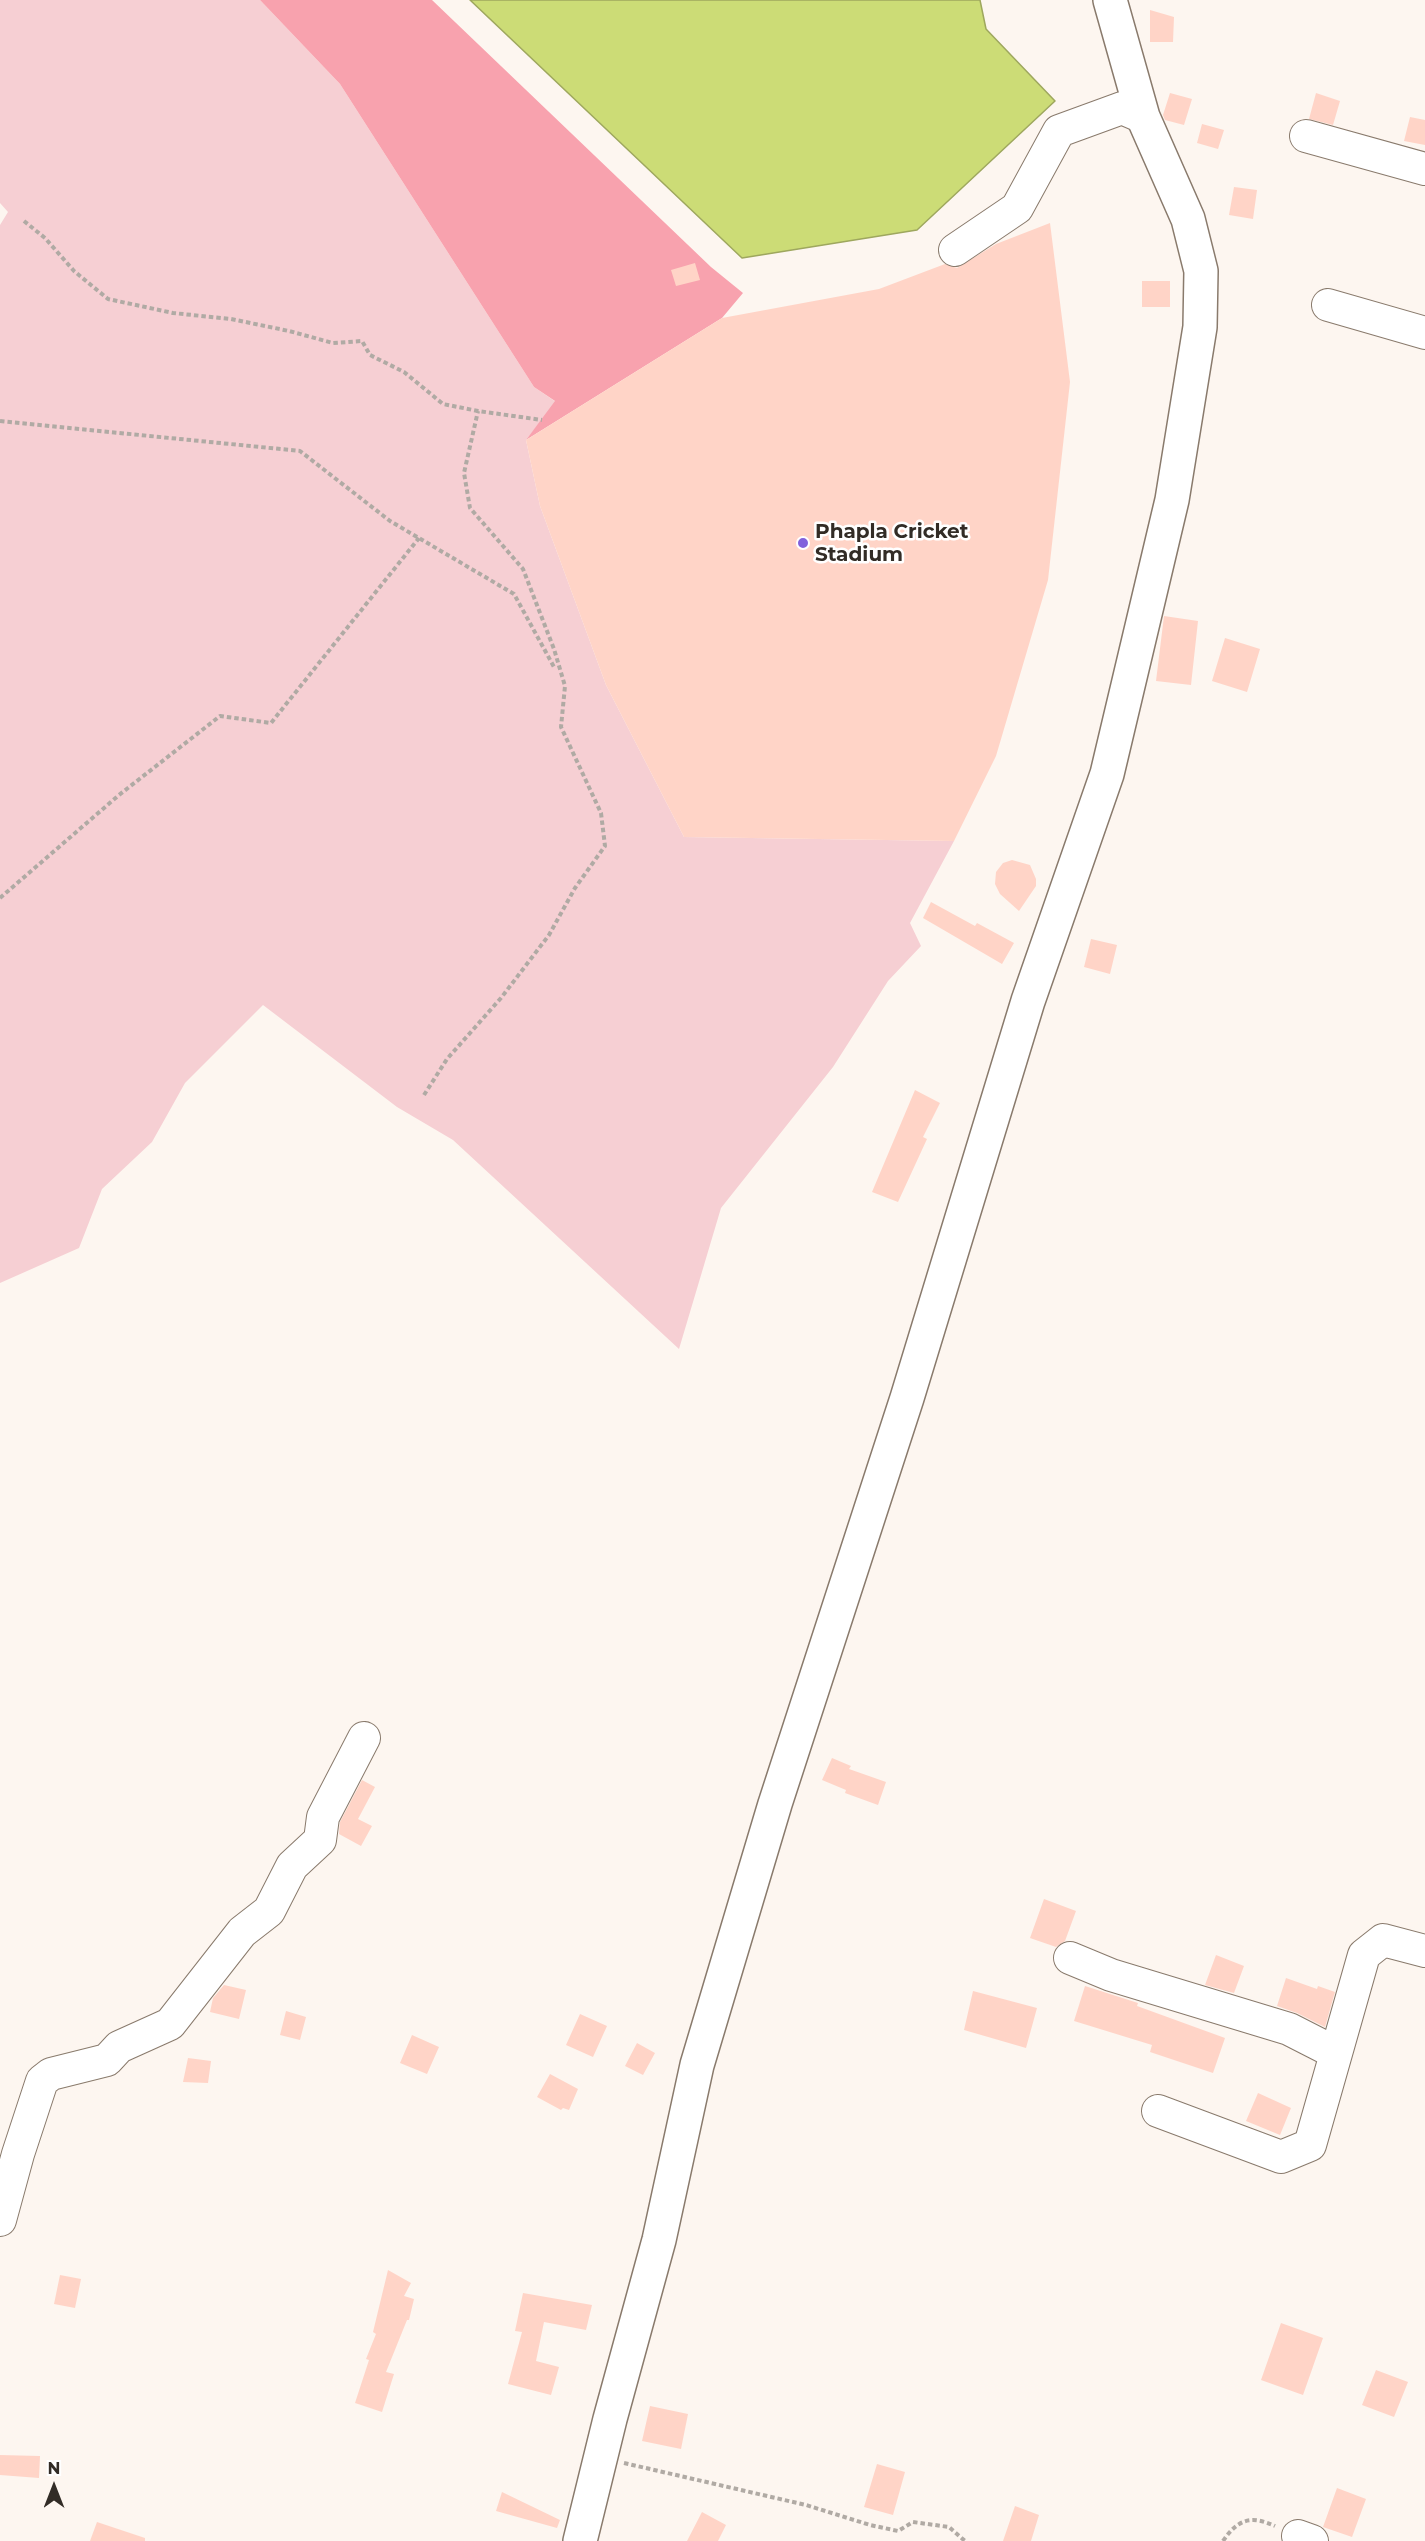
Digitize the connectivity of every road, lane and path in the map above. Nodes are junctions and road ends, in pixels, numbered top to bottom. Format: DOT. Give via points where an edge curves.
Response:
graph roads {
  1 [pos="1110,0"];
  2 [pos="1143,117"];
  3 [pos="1306,136"];
  4 [pos="1425,170"];
  5 [pos="24,221"];
  6 [pos="955,250"];
  7 [pos="1328,305"];
  8 [pos="1425,333"];
  9 [pos="478,411"];
  10 [pos="542,420"];
  11 [pos="0,421"];
  12 [pos="419,538"];
  13 [pos="554,667"];
  14 [pos="0,898"];
  15 [pos="424,1095"];
  16 [pos="364,1738"];
  17 [pos="1425,1952"];
  18 [pos="1070,1958"];
  19 [pos="1336,2053"];
  20 [pos="1158,2111"];
  21 [pos="0,2220"];
  22 [pos="600,2457"];
  23 [pos="1296,2535"];
  24 [pos="580,2541"];
  25 [pos="965,2541"];
  26 [pos="1223,2541"];
  1 -- 2 [label="main road"];
  2 -- 6 [label="street" via="1122,108 1059,131 1017,208"];
  2 -- 22 [label="main road" via="1188,219 1201,271 1200,327 1172,500 1107,774 1028,1001 907,1398 775,1804 698,2065 658,2240"];
  3 -- 4 [label="street"];
  5 -- 9 [label="path" via="108,299 173,313 231,319 333,343 362,342 370,355 404,372 443,404"];
  7 -- 8 [label="street"];
  9 -- 10 [label="path"];
  9 -- 15 [label="path" via="464,473 470,508 523,569 565,686 561,727 601,813 605,846 575,888 549,935 447,1059"];
  11 -- 12 [label="path" via="300,451 390,521"];
  12 -- 13 [label="path" via="514,594"];
  12 -- 14 [label="path" via="270,723 220,716 119,795"];
  16 -- 21 [label="street" via="323,1817 320,1840 292,1866 269,1911 242,1932 170,2024 119,2047 106,2060 51,2074 42,2082"];
  17 -- 19 [label="street" via="1383,1940 1364,1955"];
  18 -- 19 [label="street" via="1289,2029"];
  19 -- 20 [label="street" via="1310,2145 1281,2157"];
  22 -- 24 [label="main road"];
  22 -- 25 [label="path" via="806,2505 870,2525 898,2530 913,2522 949,2527"];
  23 -- 26 [label="path" via="1251,2519 1239,2522"];
}
